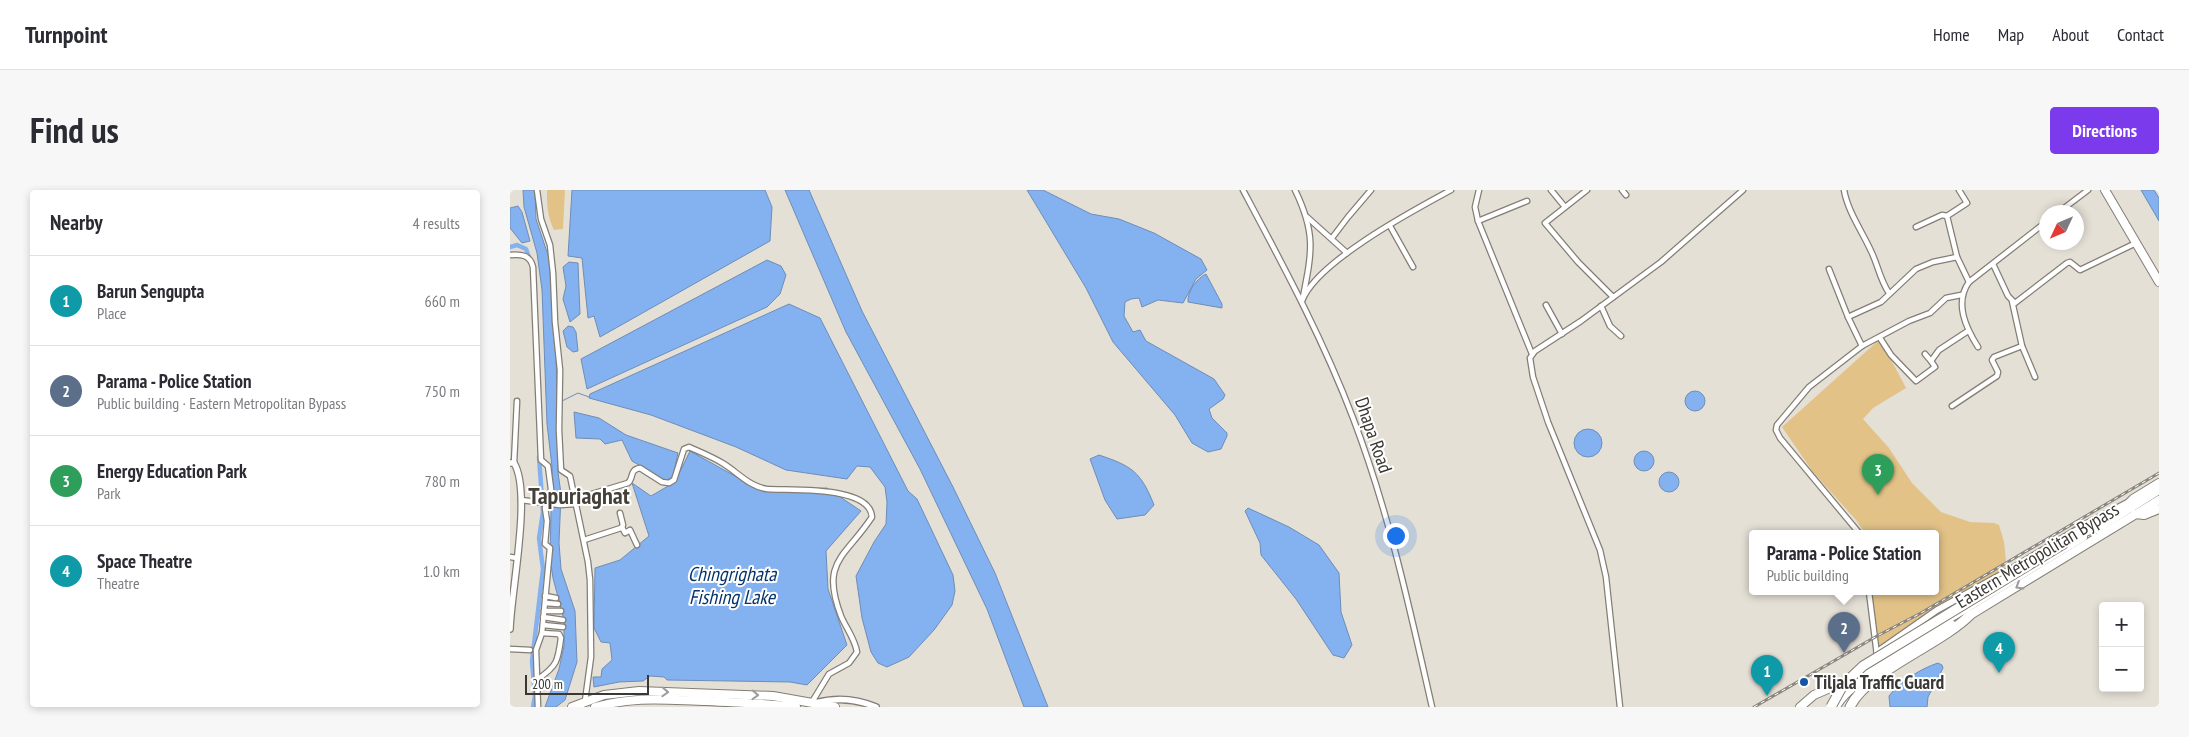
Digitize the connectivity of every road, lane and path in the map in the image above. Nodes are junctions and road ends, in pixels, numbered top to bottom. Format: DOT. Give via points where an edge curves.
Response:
graph roads {
  1 [pos="537,190"];
  2 [pos="1243,190"];
  3 [pos="1295,190"];
  4 [pos="1371,190"];
  5 [pos="1451,190"];
  6 [pos="1479,190"];
  7 [pos="1551,190"];
  8 [pos="1622,190"];
  9 [pos="1743,190"];
  10 [pos="1844,190"];
  11 [pos="1959,190"];
  12 [pos="2088,190"];
  13 [pos="2105,190"];
  14 [pos="1584,191"];
  15 [pos="1626,195"];
  16 [pos="1527,201"];
  17 [pos="2068,205"];
  18 [pos="1565,207"];
  19 [pos="1947,216"];
  20 [pos="1307,217"];
  21 [pos="1478,221"];
  22 [pos="1390,226"];
  23 [pos="1916,227"];
  24 [pos="2039,228"];
  25 [pos="1332,238"];
  26 [pos="2136,243"];
  27 [pos="1347,253"];
  28 [pos="510,255"];
  29 [pos="1957,257"];
  30 [pos="1993,264"];
  31 [pos="1413,267"];
  32 [pos="1829,269"];
  33 [pos="1969,282"];
  34 [pos="2159,282"];
  35 [pos="1889,294"];
  36 [pos="1961,294"];
  37 [pos="1613,297"];
  38 [pos="1303,300"];
  39 [pos="2012,301"];
  40 [pos="1546,305"];
  41 [pos="1601,306"];
  42 [pos="1848,317"];
  43 [pos="1968,331"];
  44 [pos="1562,334"];
  45 [pos="1620,336"];
  46 [pos="1880,338"];
  47 [pos="1862,346"];
  48 [pos="2022,346"];
  49 [pos="1978,347"];
  50 [pos="1532,354"];
  51 [pos="1925,354"];
  52 [pos="1931,361"];
  53 [pos="2035,377"];
  54 [pos="517,401"];
  55 [pos="1952,406"];
  56 [pos="512,463"];
  57 [pos="2159,488"];
  58 [pos="521,500"];
  59 [pos="2159,500"];
  60 [pos="576,501"];
  61 [pos="2129,502"];
  62 [pos="546,503"];
  63 [pos="2159,509"];
  64 [pos="620,513"];
  65 [pos="2136,514"];
  66 [pos="2116,517"];
  67 [pos="2102,526"];
  68 [pos="622,527"];
  69 [pos="1857,530"];
  70 [pos="584,540"];
  71 [pos="636,546"];
  72 [pos="513,557"];
  73 [pos="1869,595"];
  74 [pos="545,596"];
  75 [pos="556,598"];
  76 [pos="545,603"];
  77 [pos="558,604"];
  78 [pos="544,611"];
  79 [pos="560,611"];
  80 [pos="1970,615"];
  81 [pos="510,616"];
  82 [pos="543,617"];
  83 [pos="562,620"];
  84 [pos="542,625"];
  85 [pos="563,627"];
  86 [pos="510,629"];
  87 [pos="542,633"];
  88 [pos="510,649"];
  89 [pos="530,650"];
  90 [pos="1877,652"];
  91 [pos="1877,662"];
  92 [pos="538,679"];
  93 [pos="1819,693"];
  94 [pos="639,699"];
  95 [pos="1810,699"];
  96 [pos="584,701"];
  97 [pos="814,702"];
  98 [pos="538,707"];
  99 [pos="572,707"];
  100 [pos="595,707"];
  101 [pos="611,707"];
  102 [pos="796,707"];
  103 [pos="835,707"];
  104 [pos="876,707"];
  105 [pos="1432,707"];
  106 [pos="1620,707"];
  107 [pos="1800,707"];
  108 [pos="1807,707"];
  109 [pos="1831,707"];
  110 [pos="1836,707"];
  111 [pos="1850,707"];
  1 -- 60 [label="street" via="553,273 560,364 562,470 570,476"];
  2 -- 38 [label="street, Dhapa Road"];
  3 -- 20 [label="street"];
  4 -- 25 [label="street"];
  5 -- 22 [label="street"];
  6 -- 21 [label="street" via="1475,207"];
  7 -- 18 [label="street"];
  8 -- 15 [label="street"];
  9 -- 37 [label="street" via="1661,262"];
  10 -- 35 [label="street"];
  11 -- 19 [label="street" via="1967,203"];
  12 -- 17 [label="street"];
  13 -- 26 [label="main road"];
  14 -- 18 [label="street"];
  16 -- 21 [label="street"];
  18 -- 37 [label="street" via="1545,223"];
  19 -- 23 [label="street" via="1942,214"];
  19 -- 29 [label="street"];
  20 -- 25 [label="street"];
  20 -- 38 [label="street" via="1311,251"];
  21 -- 50 [label="street"];
  22 -- 27 [label="street"];
  22 -- 31 [label="street"];
  24 -- 30 [label="street"];
  25 -- 27 [label="street"];
  26 -- 34 [label="main road"];
  26 -- 39 [label="street" via="2080,270 2067,263 2019,301"];
  27 -- 38 [label="street" via="1320,278"];
  28 -- 62 [label="street" via="528,256 534,267 541,460 548,466 551,489"];
  29 -- 33 [label="street"];
  29 -- 35 [label="street" via="1916,269"];
  30 -- 33 [label="street"];
  30 -- 39 [label="street"];
  32 -- 42 [label="street"];
  33 -- 36 [label="street"];
  35 -- 42 [label="street" via="1871,307"];
  36 -- 43 [label="street"];
  36 -- 46 [label="street" via="1946,298 1930,313 1909,320"];
  37 -- 41 [label="street"];
  38 -- 105 [label="street, Dhapa Road" via="1342,390 1390,531"];
  39 -- 48 [label="street"];
  40 -- 44 [label="street"];
  41 -- 44 [label="street"];
  41 -- 45 [label="street" via="1610,326"];
  42 -- 47 [label="street"];
  43 -- 49 [label="street"];
  43 -- 52 [label="street" via="1939,350"];
  44 -- 50 [label="street"];
  46 -- 47 [label="street"];
  46 -- 52 [label="street" via="1916,381 1935,368"];
  47 -- 69 [label="street" via="1808,386 1776,430"];
  48 -- 53 [label="street"];
  48 -- 55 [label="street" via="1994,357 1997,376"];
  50 -- 106 [label="street" via="1530,363 1542,405 1600,550 1606,577"];
  51 -- 52 [label="street"];
  54 -- 56 [label="street"];
  56 -- 58 [label="street" via="518,471"];
  57 -- 61 [label="main road"];
  57 -- 66 [label="main road"];
  58 -- 62 [label="street"];
  58 -- 72 [label="street" via="522,511"];
  59 -- 65 [label="main road, Eastern Metropolitan Bypass"];
  60 -- 62 [label="street" via="560,505"];
  60 -- 70 [label="street"];
  60 -- 97 [label="street" via="625,485 630,482 632,472 640,468 669,483 674,480 684,449 689,447 716,459 759,487 827,492 860,500 867,505 872,517 841,555 833,578 837,605 857,652 849,663 829,674"];
  61 -- 66 [label="main road"];
  61 -- 90 [label="street" via="1938,610"];
  62 -- 74 [label="street" via="545,542 550,548"];
  63 -- 65 [label="main road" via="2144,515"];
  64 -- 68 [label="street"];
  65 -- 80 [label="main road, Eastern Metropolitan Bypass, one-way"];
  66 -- 67 [label="main road"];
  67 -- 91 [label="main road"];
  67 -- 109 [label="highway, bridge" via="2086,531 1863,666 1843,685"];
  68 -- 70 [label="street"];
  68 -- 71 [label="street" via="625,532 630,530"];
  70 -- 96 [label="street" via="591,591 590,657"];
  72 -- 81 [label="street"];
  73 -- 90 [label="street"];
  74 -- 75 [label="street"];
  74 -- 76 [label="street"];
  76 -- 77 [label="street"];
  76 -- 78 [label="street"];
  78 -- 79 [label="street"];
  78 -- 82 [label="street"];
  80 -- 110 [label="main road, Eastern Metropolitan Bypass" via="1871,675"];
  80 -- 111 [label="highway" via="1954,630 1874,680 1860,691"];
  81 -- 86 [label="street"];
  82 -- 83 [label="street"];
  82 -- 84 [label="street"];
  84 -- 85 [label="street"];
  84 -- 87 [label="street"];
  87 -- 92 [label="street" via="536,650"];
  87 -- 92 [label="street" via="558,634 561,638 558,662"];
  88 -- 89 [label="street"];
  90 -- 91 [label="street"];
  91 -- 93 [label="main road" via="1830,690"];
  92 -- 98 [label="street"];
  93 -- 95 [label="main road"];
  93 -- 110 [label="main road" via="1829,695"];
  94 -- 100 [label="main road"];
  94 -- 101 [label="main road"];
  94 -- 102 [label="main road"];
  95 -- 107 [label="main road"];
  95 -- 108 [label="main road"];
  96 -- 97 [label="main road, one-way" via="639,691 772,696"];
  96 -- 99 [label="main road"];
  97 -- 103 [label="main road"];
  97 -- 104 [label="street" via="848,699"];
}
